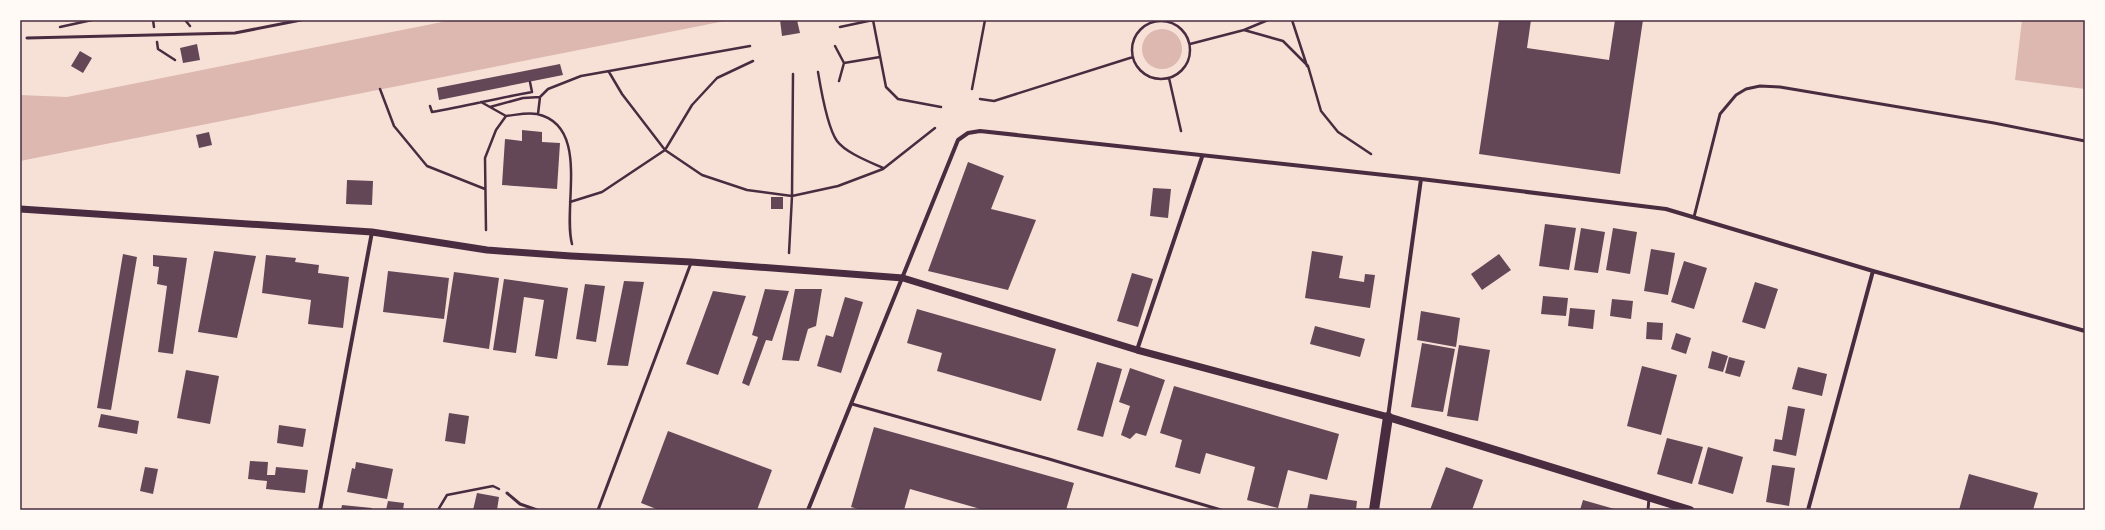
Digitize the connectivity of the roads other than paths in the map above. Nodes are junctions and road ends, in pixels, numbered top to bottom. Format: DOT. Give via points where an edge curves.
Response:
graph roads {
  1 [pos="301,20"];
  2 [pos="26,38"];
  3 [pos="2085,141"];
  4 [pos="1202,157"];
  5 [pos="1421,179"];
  6 [pos="20,209"];
  7 [pos="1694,217"];
  8 [pos="372,232"];
  9 [pos="691,262"];
  10 [pos="1873,271"];
  11 [pos="903,278"];
  12 [pos="2085,331"];
  13 [pos="1137,350"];
  14 [pos="852,404"];
  15 [pos="1388,417"];
  16 [pos="507,493"];
  17 [pos="1649,497"];
  18 [pos="320,510"];
  19 [pos="537,510"];
  20 [pos="598,510"];
  21 [pos="808,510"];
  22 [pos="1221,510"];
  23 [pos="1374,510"];
  24 [pos="1648,510"];
  25 [pos="1690,510"];
  26 [pos="1808,510"];
  1 -- 2 [label="lane" via="235,33"];
  3 -- 7 [label="lane" via="1994,123 1787,88 1760,86 1746,89 1736,95 1720,114"];
  4 -- 5 [label="street"];
  4 -- 11 [label="street" via="980,131 968,133 958,140"];
  4 -- 13 [label="street"];
  5 -- 7 [label="street" via="1666,209"];
  5 -- 15 [label="street"];
  6 -- 8 [label="street"];
  7 -- 10 [label="street"];
  8 -- 9 [label="street" via="487,250"];
  8 -- 18 [label="street"];
  9 -- 11 [label="street"];
  9 -- 20 [label="lane"];
  10 -- 12 [label="street"];
  10 -- 26 [label="street"];
  11 -- 13 [label="street"];
  11 -- 14 [label="street"];
  13 -- 15 [label="street"];
  14 -- 21 [label="street"];
  14 -- 22 [label="lane"];
  15 -- 17 [label="main road"];
  15 -- 23 [label="main road"];
  16 -- 19 [label="lane" via="520,504"];
  17 -- 24 [label="lane"];
  17 -- 25 [label="main road"];
}
